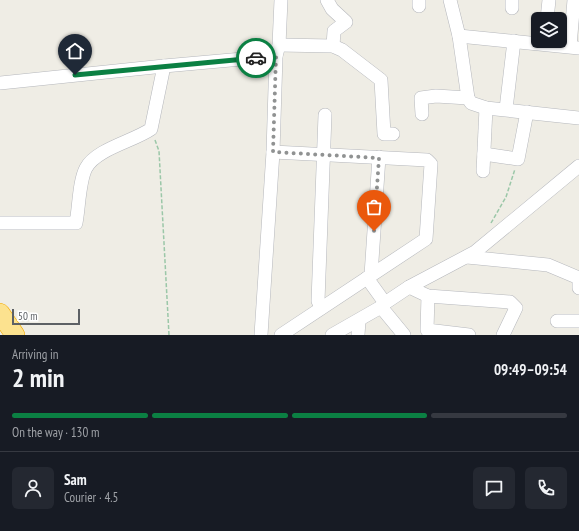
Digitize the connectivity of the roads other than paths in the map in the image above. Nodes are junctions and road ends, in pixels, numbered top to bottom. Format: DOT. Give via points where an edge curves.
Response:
graph roads {
  1 [pos="281,0"];
  2 [pos="327,0"];
  3 [pos="450,0"];
  4 [pos="549,0"];
  5 [pos="574,0"];
  6 [pos="548,12"];
  7 [pos="459,36"];
  8 [pos="514,42"];
  9 [pos="531,43"];
  10 [pos="333,46"];
  11 [pos="574,47"];
  12 [pos="277,50"];
  13 [pos="164,66"];
  14 [pos="0,83"];
  15 [pos="468,98"];
  16 [pos="486,108"];
  17 [pos="506,109"];
  18 [pos="527,112"];
  19 [pos="422,114"];
  20 [pos="325,115"];
  21 [pos="579,118"];
  22 [pos="384,134"];
  23 [pos="273,152"];
  24 [pos="484,154"];
  25 [pos="325,155"];
  26 [pos="379,158"];
  27 [pos="579,166"];
  28 [pos="483,171"];
  29 [pos="0,223"];
  30 [pos="467,257"];
  31 [pos="369,277"];
  32 [pos="409,287"];
  33 [pos="579,288"];
  34 [pos="428,296"];
  35 [pos="383,305"];
  36 [pos="321,308"];
  37 [pos="0,313"];
  38 [pos="359,320"];
  39 [pos="557,321"];
  40 [pos="579,321"];
  41 [pos="15,335"];
  42 [pos="261,335"];
  43 [pos="281,335"];
  44 [pos="332,335"];
  45 [pos="358,335"];
  46 [pos="404,335"];
  47 [pos="469,335"];
  48 [pos="503,335"];
  1 -- 12 [label="street"];
  2 -- 10 [label="street" via="332,9 351,22 334,31"];
  3 -- 7 [label="street"];
  4 -- 6 [label="street"];
  5 -- 11 [label="street"];
  7 -- 8 [label="street"];
  7 -- 15 [label="street"];
  8 -- 9 [label="street"];
  8 -- 17 [label="street"];
  10 -- 12 [label="street"];
  10 -- 22 [label="street" via="342,50 380,80"];
  12 -- 13 [label="street"];
  12 -- 23 [label="street"];
  13 -- 14 [label="street"];
  13 -- 29 [label="street" via="152,128 107,151 90,163 83,176 76,223"];
  15 -- 16 [label="street" via="471,102"];
  15 -- 19 [label="street" via="422,98"];
  16 -- 17 [label="street"];
  16 -- 24 [label="street"];
  17 -- 18 [label="street"];
  18 -- 21 [label="street"];
  18 -- 24 [label="street" via="518,159"];
  20 -- 25 [label="street"];
  23 -- 25 [label="street"];
  23 -- 42 [label="street"];
  24 -- 28 [label="street"];
  25 -- 26 [label="street"];
  25 -- 36 [label="street" via="318,301"];
  26 -- 31 [label="street"];
  26 -- 31 [label="street" via="427,160 431,164 426,239"];
  27 -- 30 [label="street"];
  30 -- 32 [label="street"];
  30 -- 33 [label="street" via="548,264 579,278"];
  31 -- 35 [label="street"];
  31 -- 36 [label="street"];
  32 -- 34 [label="street"];
  32 -- 35 [label="street"];
  34 -- 47 [label="street" via="427,330"];
  34 -- 48 [label="street" via="510,302 516,308"];
  35 -- 38 [label="street"];
  35 -- 46 [label="street"];
  36 -- 43 [label="street"];
  37 -- 41 [label="highway"];
  38 -- 44 [label="street"];
  38 -- 45 [label="street"];
  39 -- 40 [label="street"];
}
